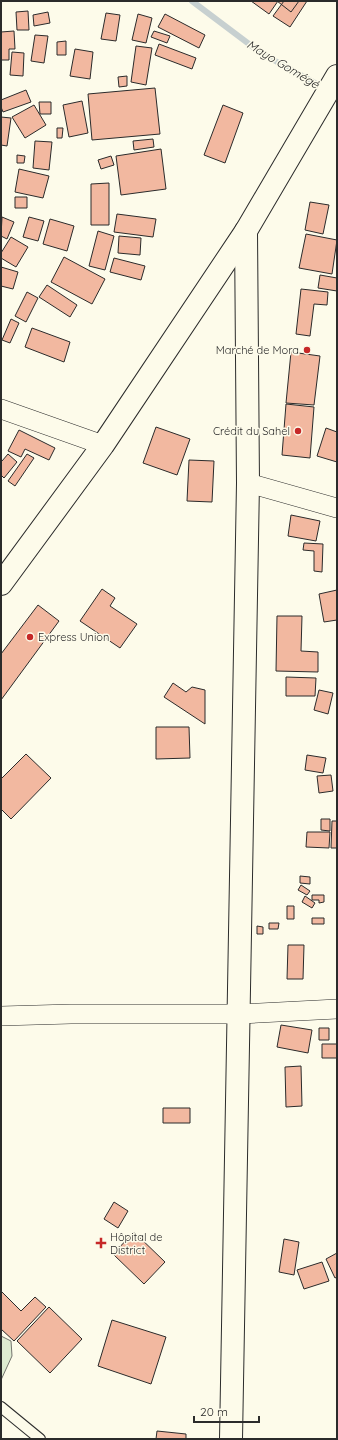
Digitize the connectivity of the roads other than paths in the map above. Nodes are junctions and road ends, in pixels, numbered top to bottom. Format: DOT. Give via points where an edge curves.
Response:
graph roads {
  1 [pos="336,77"];
  2 [pos="246,231"];
  3 [pos="1,409"];
  4 [pos="103,445"];
  5 [pos="248,483"];
  6 [pos="337,508"];
  7 [pos="1,584"];
  8 [pos="337,1010"];
  9 [pos="239,1014"];
  10 [pos="1,1016"];
  11 [pos="1,1407"];
  12 [pos="40,1439"];
  13 [pos="231,1439"];
  1 -- 2 [label="main road"];
  2 -- 4 [label="main road"];
  2 -- 5 [label="main road"];
  3 -- 4 [label="street"];
  4 -- 7 [label="main road"];
  5 -- 6 [label="street"];
  5 -- 9 [label="main road"];
  8 -- 9 [label="street"];
  9 -- 10 [label="street"];
  9 -- 13 [label="main road"];
  11 -- 12 [label="lane"];
}
